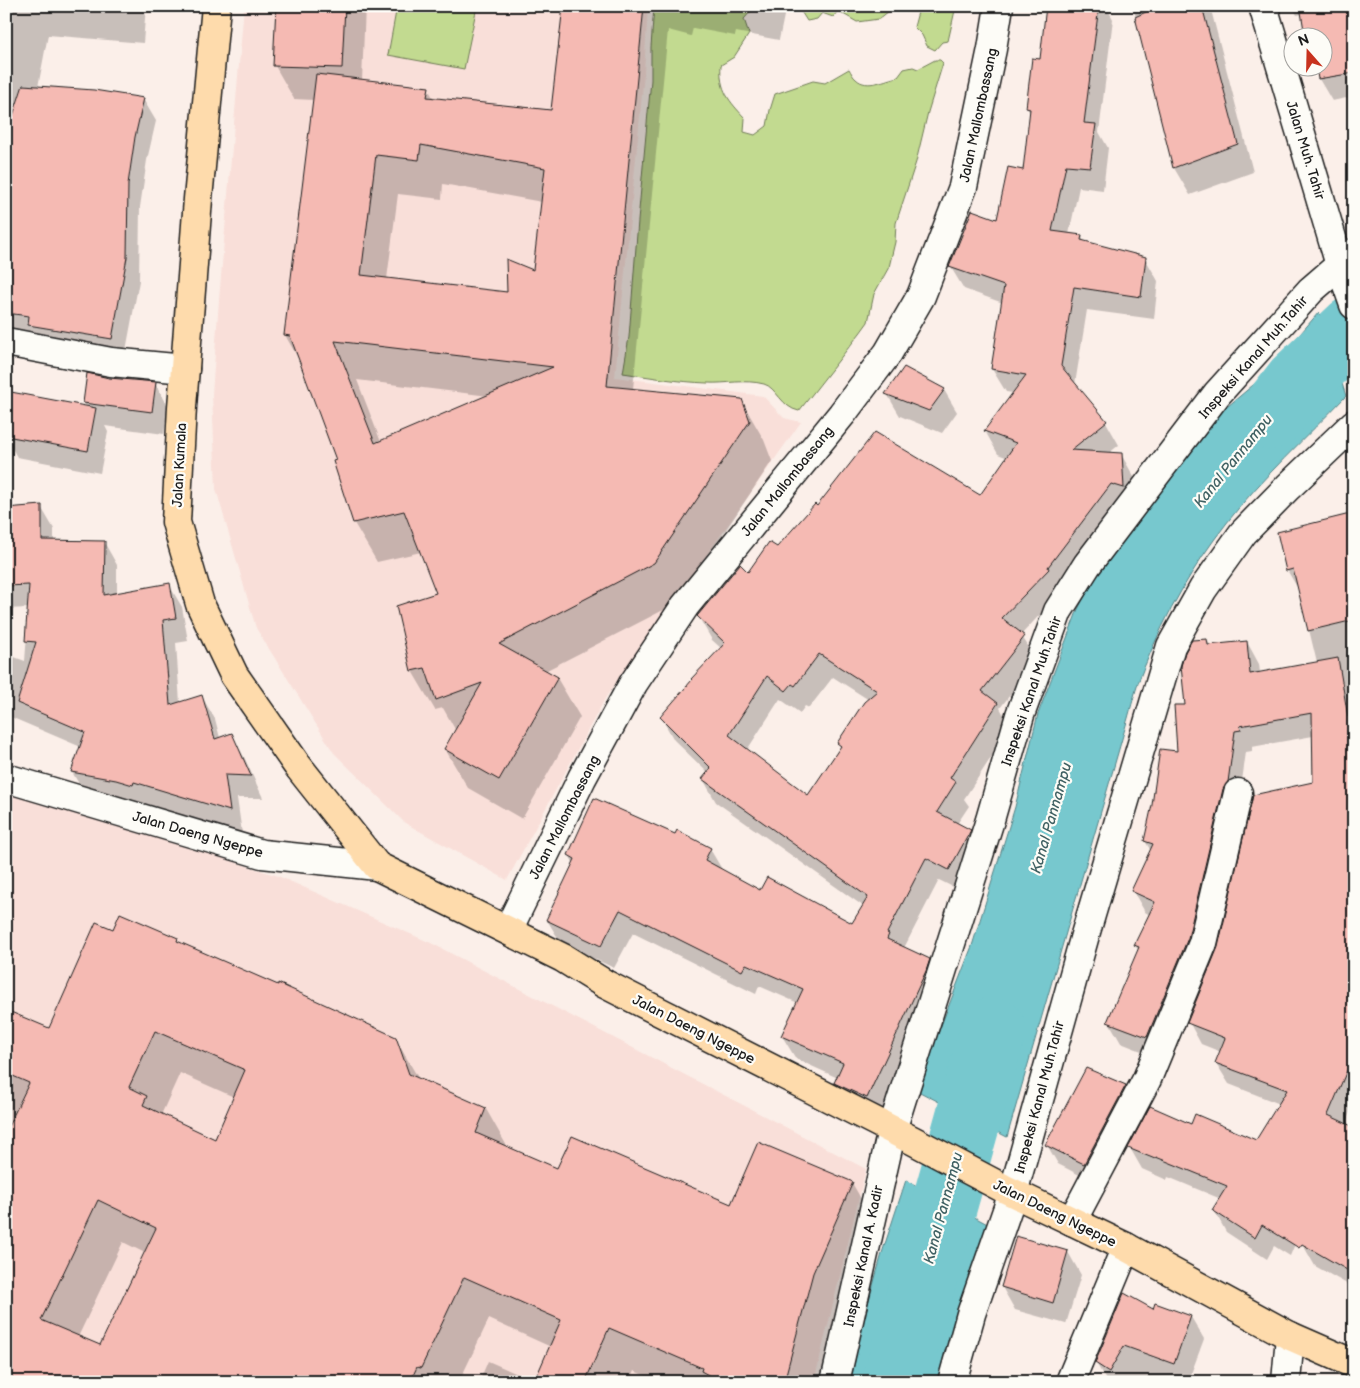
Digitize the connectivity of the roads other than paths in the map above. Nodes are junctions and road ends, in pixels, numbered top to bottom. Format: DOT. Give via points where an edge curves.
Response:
graph roads {
  1 [pos="216,6"];
  2 [pos="999,6"];
  3 [pos="1263,6"];
  4 [pos="1347,259"];
  5 [pos="1354,305"];
  6 [pos="6,342"];
  7 [pos="185,369"];
  8 [pos="1354,424"];
  9 [pos="6,778"];
  10 [pos="1238,793"];
  11 [pos="377,866"];
  12 [pos="508,930"];
  13 [pos="902,1135"];
  14 [pos="1008,1190"];
  15 [pos="1072,1221"];
  16 [pos="1126,1247"];
  17 [pos="1290,1336"];
  18 [pos="1354,1364"];
  19 [pos="835,1382"];
  20 [pos="952,1382"];
  21 [pos="1070,1382"];
  22 [pos="1286,1382"];
  1 -- 7 [label="main road, Jalan Kumala"];
  2 -- 12 [label="street, Jalan Mallombassang" via="963,186 922,296 888,353 686,606 633,684 582,778"];
  3 -- 4 [label="street, Jalan Muh. Tahir"];
  4 -- 5 [label="street, Jalan Muh. Tahir"];
  4 -- 13 [label="street, Inspeksi Kanal Muh.Tahir" via="1311,290 1217,394 1087,565 1058,612 1020,715"];
  6 -- 7 [label="street" via="111,362"];
  7 -- 11 [label="main road, Jalan Kumala" via="176,522 200,604 234,675 297,765"];
  8 -- 14 [label="street, Inspeksi Kanal Muh.Tahir" via="1243,533 1203,589 1171,646"];
  9 -- 11 [label="street, Jalan Daeng Ngeppe" via="262,854"];
  10 -- 15 [label="street" via="1203,943 1147,1079"];
  11 -- 12 [label="main road, Jalan Daeng Ngeppe"];
  12 -- 13 [label="main road, Jalan Daeng Ngeppe" via="605,984"];
  13 -- 14 [label="main road, Jalan Daeng Ngeppe"];
  13 -- 19 [label="street, Inspeksi Kanal A. Kadir"];
  14 -- 15 [label="main road, Jalan Daeng Ngeppe"];
  14 -- 20 [label="street"];
  15 -- 16 [label="main road, Jalan Daeng Ngeppe"];
  16 -- 17 [label="main road, Jalan Daeng Ngeppe"];
  16 -- 21 [label="street"];
  17 -- 18 [label="main road, Jalan Daeng Ngeppe"];
  17 -- 22 [label="street"];
}
